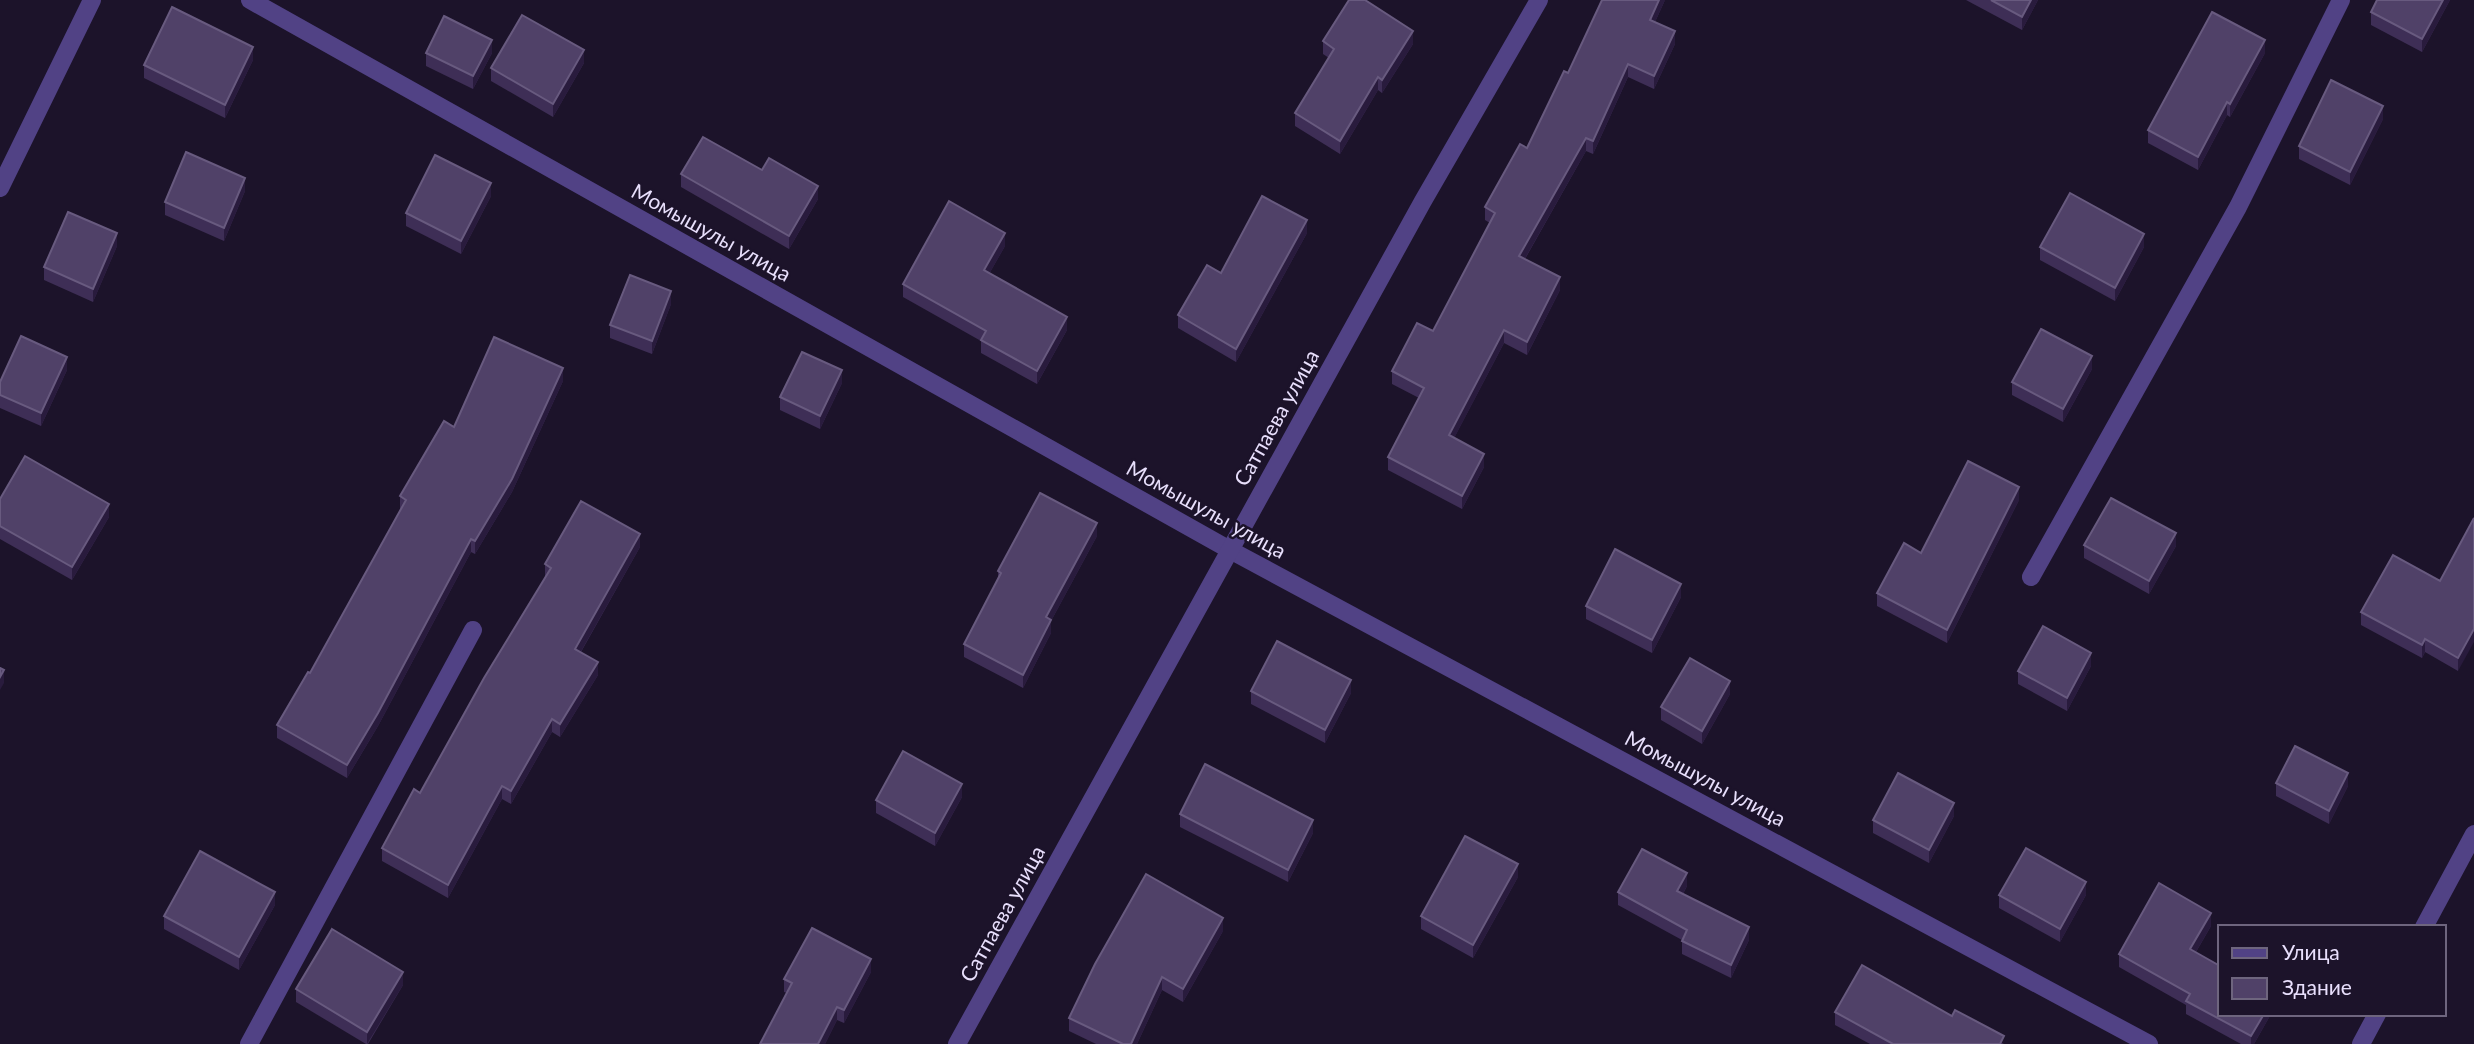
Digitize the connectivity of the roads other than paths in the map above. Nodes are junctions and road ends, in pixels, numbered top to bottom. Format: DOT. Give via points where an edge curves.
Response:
graph roads {
  1 [pos="92,0"];
  2 [pos="250,0"];
  3 [pos="1539,0"];
  4 [pos="2341,0"];
  5 [pos="0,188"];
  6 [pos="1230,550"];
  7 [pos="2031,577"];
  8 [pos="473,630"];
  9 [pos="2474,834"];
  10 [pos="2425,925"];
  11 [pos="2376,1016"];
  12 [pos="249,1044"];
  13 [pos="957,1044"];
  14 [pos="2149,1044"];
  15 [pos="2361,1044"];
  1 -- 5 [label="street"];
  2 -- 6 [label="street, Момышулы улица"];
  3 -- 6 [label="street, Сатпаева улица"];
  4 -- 7 [label="street" via="2238,207"];
  6 -- 13 [label="street, Сатпаева улица"];
  6 -- 14 [label="street, Момышулы улица"];
  8 -- 12 [label="street"];
  9 -- 10 [label="street"];
  11 -- 15 [label="street"];
}
